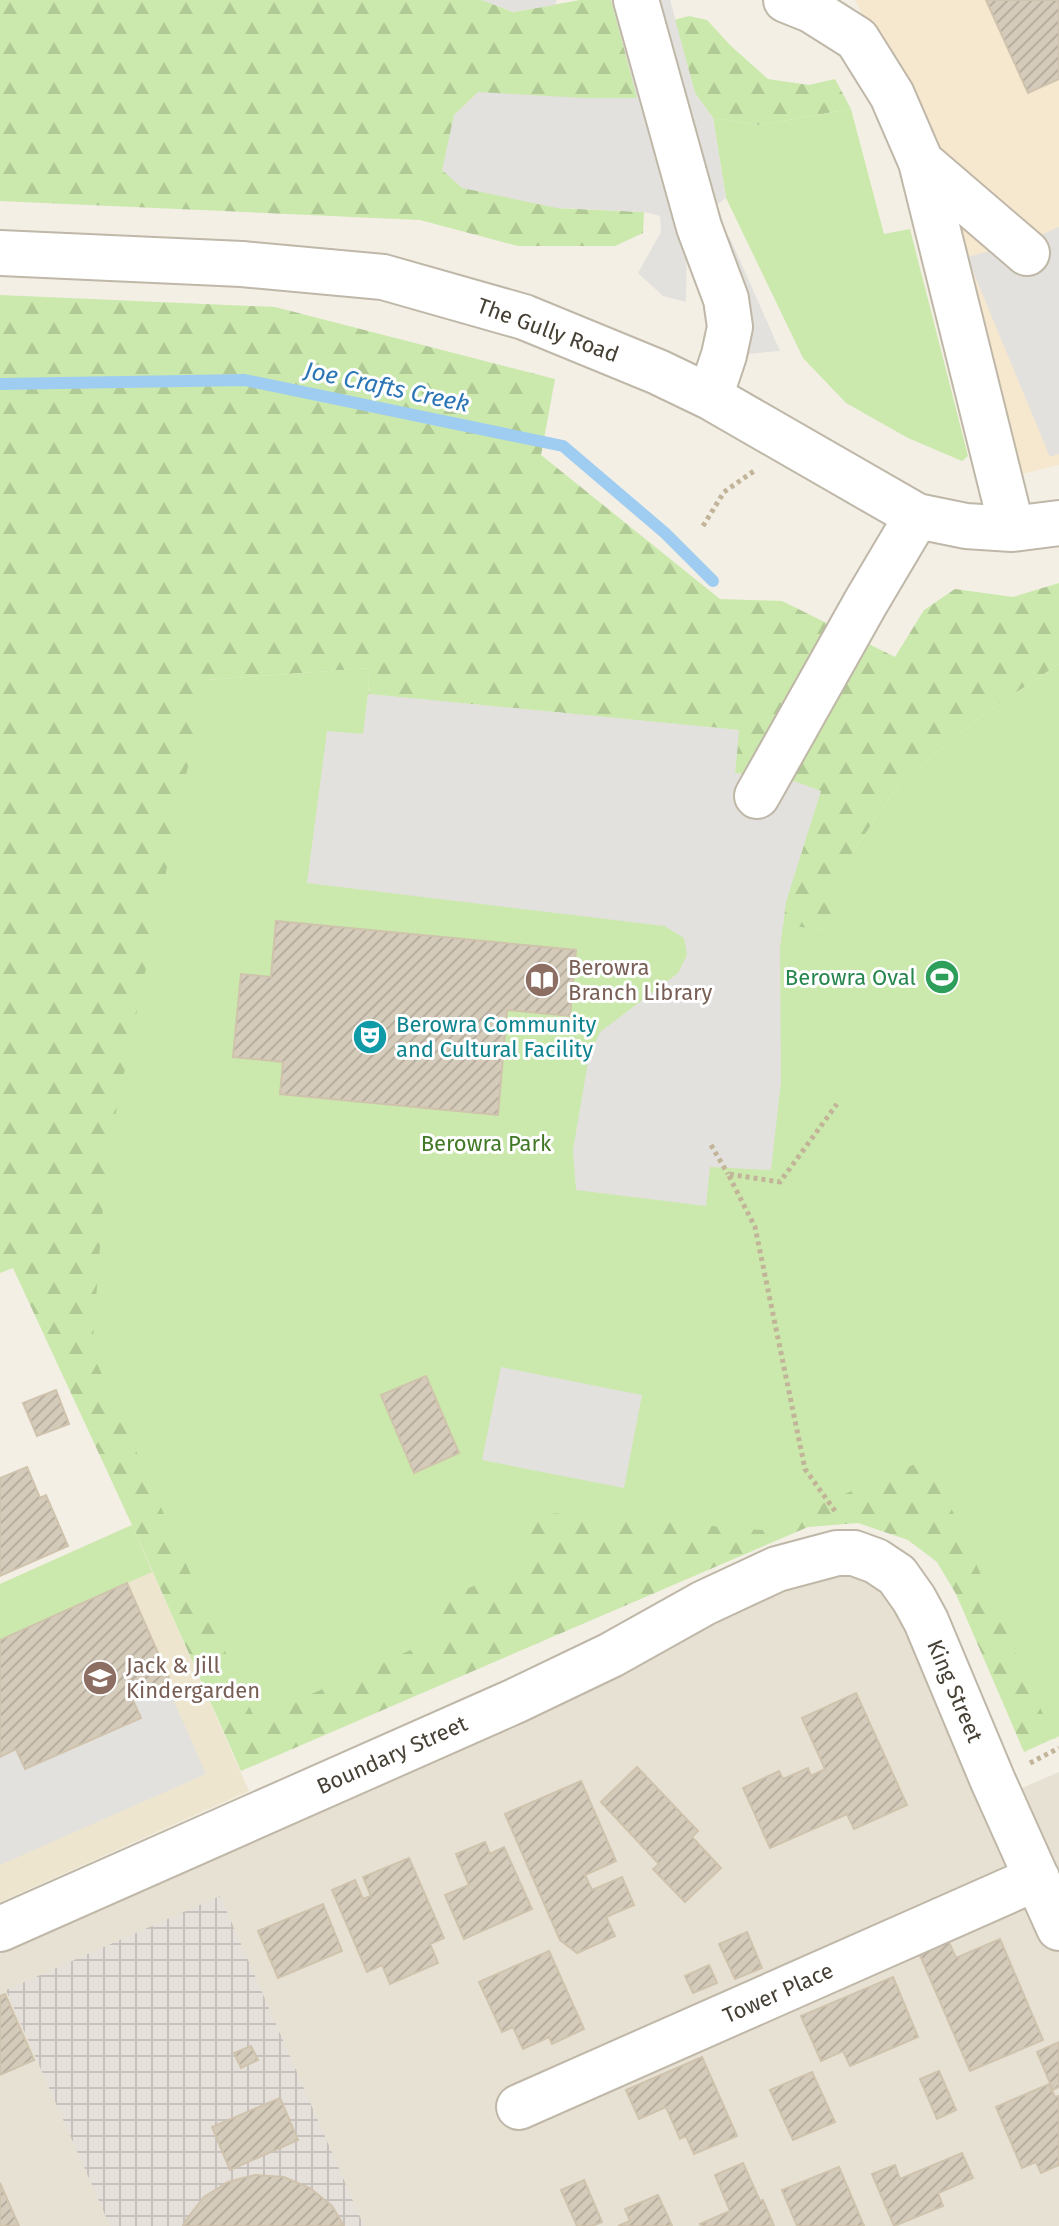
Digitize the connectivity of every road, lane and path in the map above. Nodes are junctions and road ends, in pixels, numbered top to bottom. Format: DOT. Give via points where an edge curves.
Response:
graph roads {
  1 [pos="636,0"];
  2 [pos="804,3"];
  3 [pos="921,162"];
  4 [pos="0,253"];
  5 [pos="1027,253"];
  6 [pos="710,397"];
  7 [pos="791,444"];
  8 [pos="917,516"];
  9 [pos="1059,523"];
  10 [pos="703,526"];
  11 [pos="1012,529"];
  12 [pos="757,796"];
  13 [pos="837,1104"];
  14 [pos="711,1145"];
  15 [pos="728,1174"];
  16 [pos="838,1516"];
  17 [pos="777,1569"];
  18 [pos="1037,1878"];
  19 [pos="1059,1928"];
  20 [pos="0,1929"];
  21 [pos="519,2107"];
  1 -- 6 [label="street" via="699,227 726,299 730,327"];
  2 -- 3 [label="street" via="857,39 892,95"];
  3 -- 5 [label="street"];
  3 -- 11 [label="street"];
  4 -- 6 [label="street, The Gully Road" via="242,264 383,277 524,317"];
  6 -- 7 [label="street, The Gully Road"];
  7 -- 8 [label="street, The Gully Road"];
  7 -- 10 [label="path" via="724,492"];
  8 -- 11 [label="street, The Gully Road"];
  8 -- 12 [label="street"];
  9 -- 11 [label="street, The Gully Road"];
  13 -- 15 [label="path" via="780,1182"];
  14 -- 15 [label="path"];
  15 -- 16 [label="path" via="755,1227 805,1469"];
  17 -- 18 [label="street, King Street" via="854,1553 897,1575 927,1624"];
  17 -- 20 [label="street, Boundary Street" via="515,1701"];
  18 -- 19 [label="street, King Street"];
  18 -- 21 [label="street, Tower Place"];
}
